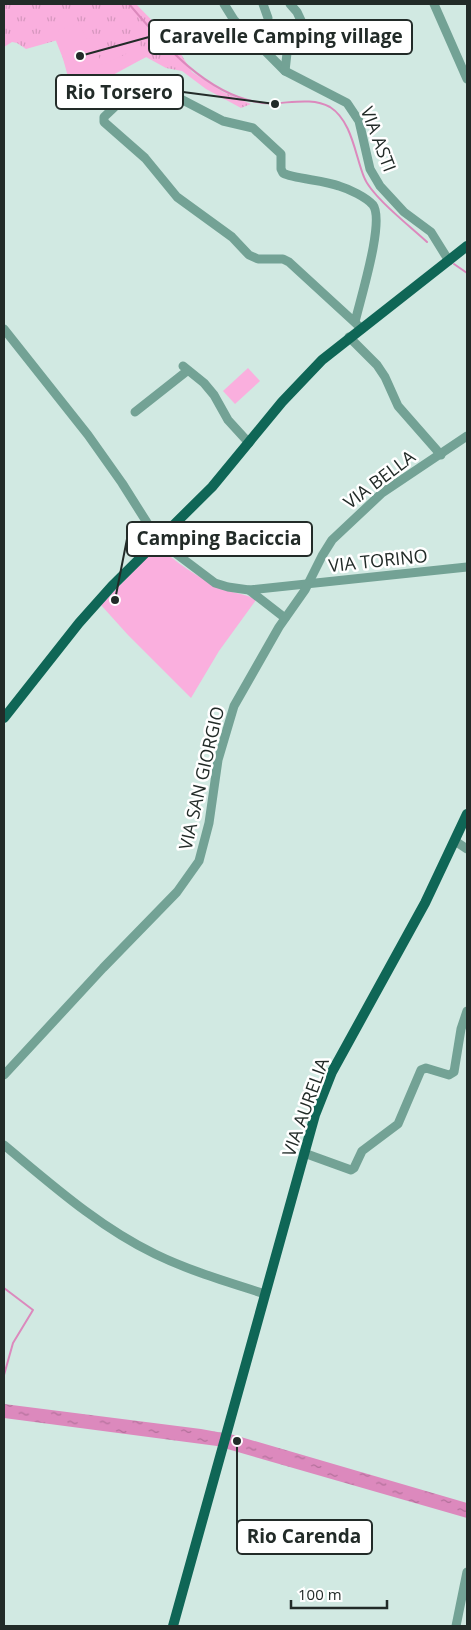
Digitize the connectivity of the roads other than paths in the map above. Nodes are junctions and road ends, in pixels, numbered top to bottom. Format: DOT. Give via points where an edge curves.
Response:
graph roads {
  1 [pos="224,4"];
  2 [pos="263,4"];
  3 [pos="290,4"];
  4 [pos="434,4"];
  5 [pos="268,18"];
  6 [pos="285,71"];
  7 [pos="467,79"];
  8 [pos="467,246"];
  9 [pos="448,261"];
  10 [pos="358,325"];
  11 [pos="4,329"];
  12 [pos="349,337"];
  13 [pos="134,412"];
  14 [pos="467,436"];
  15 [pos="249,443"];
  16 [pos="441,455"];
  17 [pos="158,540"];
  18 [pos="467,567"];
  19 [pos="309,583"];
  20 [pos="249,590"];
  21 [pos="285,618"];
  22 [pos="4,718"];
  23 [pos="467,814"];
  24 [pos="455,841"];
  25 [pos="467,849"];
  26 [pos="467,1011"];
  27 [pos="4,1075"];
  28 [pos="4,1145"];
  29 [pos="304,1153"];
  30 [pos="265,1294"];
  31 [pos="467,1572"];
  32 [pos="173,1626"];
  33 [pos="456,1626"];
  1 -- 6 [label="street, VIA ASTI" via="234,20"];
  2 -- 5 [label="street"];
  3 -- 6 [label="street" via="305,29 303,37 287,53"];
  4 -- 7 [label="street"];
  6 -- 9 [label="street, VIA ASTI" via="348,103 359,121 370,169 380,186 404,212 431,232"];
  8 -- 9 [label="main road"];
  9 -- 10 [label="main road"];
  10 -- 10 [label="street" via="289,262 249,255 232,237 177,197 145,158 104,122 104,117 139,84 152,84 223,120 253,128 281,154 283,173 342,187 367,200 375,211 376,231"];
  10 -- 12 [label="main road"];
  11 -- 17 [label="street" via="88,435"];
  12 -- 15 [label="main road" via="308,374"];
  12 -- 16 [label="street, VIA BELLA" via="377,365 398,406"];
  13 -- 15 [label="street" via="185,368 204,383 228,420"];
  14 -- 16 [label="street, VIA BELLA"];
  15 -- 17 [label="main road" via="212,487"];
  16 -- 19 [label="street, VIA BELLA" via="382,493 348,523 322,556"];
  17 -- 20 [label="street, VIA TORINO" via="215,583"];
  17 -- 22 [label="main road" via="79,623"];
  18 -- 19 [label="street, VIA TORINO"];
  19 -- 20 [label="street, VIA TORINO"];
  19 -- 21 [label="street, VIA SAN GIORGIO"];
  20 -- 21 [label="street"];
  21 -- 27 [label="street, VIA SAN GIORGIO" via="234,706 218,760 209,822 199,860 177,892"];
  23 -- 24 [label="main road, VIA AURELIA"];
  24 -- 25 [label="street"];
  24 -- 29 [label="main road, VIA AURELIA" via="332,1072"];
  26 -- 29 [label="street" via="454,1070 451,1074 426,1068 421,1070 398,1124 362,1151 354,1168 351,1170"];
  28 -- 30 [label="street" via="63,1194 153,1254"];
  29 -- 30 [label="main road, VIA AURELIA"];
  30 -- 32 [label="main road, VIA AURELIA"];
  31 -- 33 [label="street"];
}
